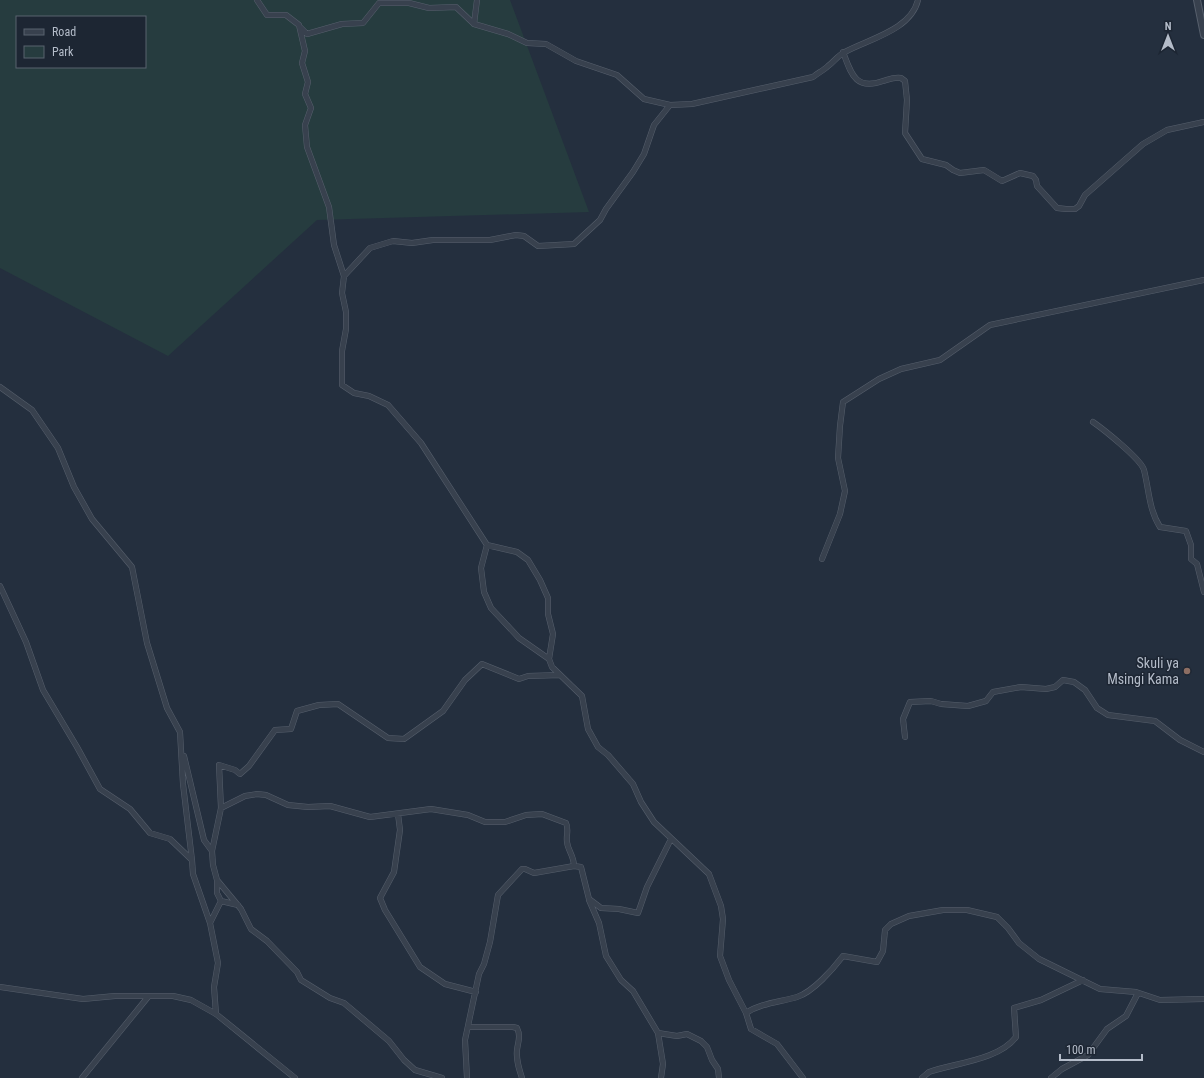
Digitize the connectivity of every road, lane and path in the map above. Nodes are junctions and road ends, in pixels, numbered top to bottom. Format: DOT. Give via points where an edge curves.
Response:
graph roads {
  1 [pos="257,0"];
  2 [pos="477,0"];
  3 [pos="918,0"];
  4 [pos="1197,0"];
  5 [pos="474,24"];
  6 [pos="299,26"];
  7 [pos="1204,34"];
  8 [pos="843,52"];
  9 [pos="670,105"];
  10 [pos="1204,122"];
  11 [pos="344,276"];
  12 [pos="1204,280"];
  13 [pos="0,387"];
  14 [pos="1092,422"];
  15 [pos="487,545"];
  16 [pos="822,560"];
  17 [pos="0,586"];
  18 [pos="1204,592"];
  19 [pos="549,659"];
  20 [pos="560,675"];
  21 [pos="906,737"];
  22 [pos="182,750"];
  23 [pos="1204,752"];
  24 [pos="221,808"];
  25 [pos="398,814"];
  26 [pos="671,839"];
  27 [pos="212,851"];
  28 [pos="192,860"];
  29 [pos="574,866"];
  30 [pos="218,880"];
  31 [pos="589,899"];
  32 [pos="221,901"];
  33 [pos="238,905"];
  34 [pos="210,923"];
  35 [pos="1083,980"];
  36 [pos="0,987"];
  37 [pos="476,992"];
  38 [pos="1138,993"];
  39 [pos="148,997"];
  40 [pos="1204,999"];
  41 [pos="746,1013"];
  42 [pos="216,1014"];
  43 [pos="469,1027"];
  44 [pos="658,1033"];
  45 [pos="82,1078"];
  46 [pos="295,1078"];
  47 [pos="442,1078"];
  48 [pos="467,1078"];
  49 [pos="522,1078"];
  50 [pos="661,1078"];
  51 [pos="719,1078"];
  52 [pos="803,1078"];
  53 [pos="922,1078"];
  54 [pos="1051,1078"];
  1 -- 6 [label="street" via="268,16 286,15"];
  2 -- 5 [label="street"];
  3 -- 8 [label="street" via="916,8 907,20"];
  4 -- 7 [label="street"];
  5 -- 6 [label="street" via="456,6 429,8 409,3 379,3 363,23 342,24 307,34"];
  5 -- 9 [label="street" via="508,34 527,43 546,44 576,60 616,75 644,99"];
  6 -- 11 [label="street" via="305,51 302,63 308,82 305,94 311,108 305,126 307,147 329,207 334,245"];
  8 -- 9 [label="street" via="813,77 692,104"];
  8 -- 10 [label="street" via="853,77 860,82 882,82 892,77 905,81 908,112 906,133 922,159 946,165 960,173 984,170 1002,181 1020,173 1033,176 1037,186 1057,208 1075,209 1085,195 1143,144 1168,130"];
  9 -- 11 [label="street" via="654,126 634,172 600,220 574,244 538,246 524,236 516,235 490,240 434,240 412,243 393,241 370,248"];
  11 -- 15 [label="street" via="342,293 346,329 342,350 342,385 354,393 369,396 388,405 420,443"];
  12 -- 16 [label="street" via="990,326 940,360 901,369 879,379 844,402 838,458 845,492 840,514"];
  13 -- 22 [label="street" via="32,410 58,448 74,487 92,519 132,567 147,643 167,708 180,732"];
  14 -- 18 [label="street" via="1134,456 1144,469 1152,511 1160,527 1186,531 1191,545 1191,559 1197,564"];
  15 -- 19 [label="street" via="481,568 484,592 491,608 519,638"];
  15 -- 19 [label="street" via="517,552 528,560 540,580 548,598 548,614 553,634"];
  17 -- 28 [label="street" via="26,642 43,690 100,789 130,809 150,833 170,839"];
  19 -- 20 [label="street" via="552,667"];
  20 -- 24 [label="street" via="528,676 518,679 482,664 465,680 443,710 404,739 388,738 338,704 319,705 297,711 292,729 275,730 249,766 240,774 219,766"];
  20 -- 26 [label="street" via="582,696 588,729 598,747 634,784 641,802 654,822"];
  21 -- 23 [label="street" via="904,719 910,702 931,701 968,706 986,701 993,692 1020,687 1052,688 1067,680 1079,684 1097,708 1108,715 1155,721 1180,740"];
  22 -- 27 [label="street" via="204,840"];
  22 -- 28 [label="street" via="183,784"];
  24 -- 25 [label="street" via="245,796 257,794 266,795 288,805 330,806 370,817"];
  24 -- 27 [label="street"];
  25 -- 29 [label="street" via="432,809 468,815 492,823 542,814 568,826 566,841 574,858"];
  25 -- 37 [label="street" via="400,830 394,872 380,898 385,910 420,967 445,984"];
  26 -- 31 [label="street" via="647,887 638,913 619,908 601,908"];
  26 -- 41 [label="street" via="709,874 723,919 720,956"];
  27 -- 30 [label="street"];
  28 -- 34 [label="street" via="193,874"];
  29 -- 31 [label="street" via="581,866"];
  29 -- 37 [label="street" via="534,873 522,869 498,895 490,942"];
  30 -- 32 [label="street" via="217,892"];
  30 -- 33 [label="street"];
  31 -- 44 [label="street" via="599,924 606,956 621,980 633,991"];
  32 -- 33 [label="street"];
  32 -- 34 [label="street"];
  33 -- 47 [label="street" via="251,929 267,940 297,972 301,980 348,1006 389,1041 415,1070"];
  34 -- 42 [label="street" via="218,962 214,987"];
  35 -- 38 [label="street" via="1100,989"];
  35 -- 41 [label="street" via="1039,959 1019,943 997,917 967,910 943,910 909,916 891,924 885,930 883,951 877,962 843,956 833,969 797,997 778,1000"];
  35 -- 53 [label="street" via="1041,1000 1014,1008 1016,1037 1006,1047 982,1058 929,1072"];
  36 -- 39 [label="street" via="83,999 115,996"];
  37 -- 43 [label="street"];
  38 -- 40 [label="street" via="1160,1000"];
  38 -- 54 [label="street" via="1126,1016 1107,1030 1088,1055"];
  39 -- 42 [label="street" via="173,996 191,1000"];
  39 -- 45 [label="street"];
  41 -- 52 [label="street" via="751,1029 777,1044"];
  42 -- 46 [label="street"];
  43 -- 48 [label="street" via="465,1040"];
  43 -- 49 [label="street" via="517,1028 518,1066"];
  44 -- 50 [label="street"];
  44 -- 51 [label="street" via="677,1036 687,1034 701,1041 707,1047 718,1069"];
}
